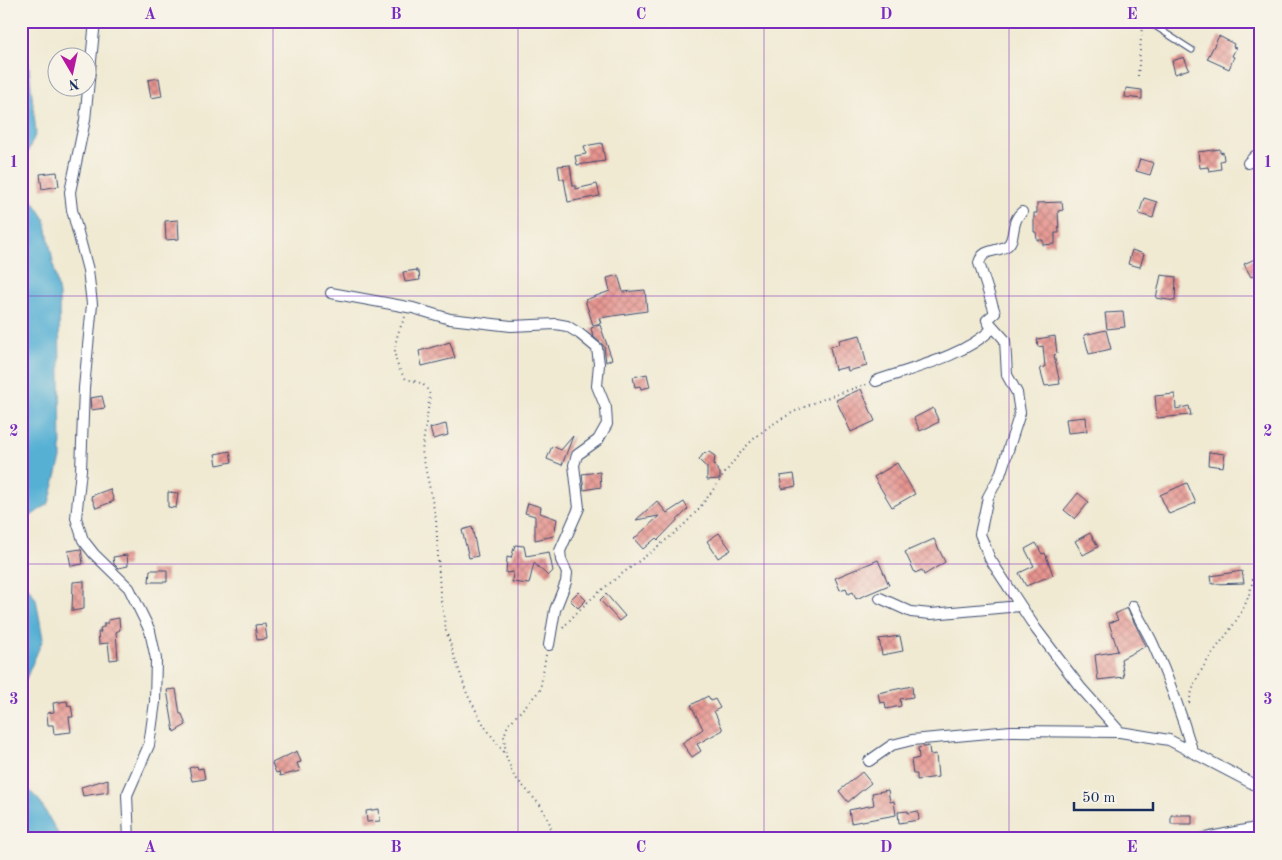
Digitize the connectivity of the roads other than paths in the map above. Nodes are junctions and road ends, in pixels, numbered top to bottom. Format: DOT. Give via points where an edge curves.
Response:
graph roads {
  1 [pos="95,21"];
  2 [pos="1147,21"];
  3 [pos="1192,50"];
  4 [pos="1261,154"];
  5 [pos="1248,163"];
  6 [pos="1022,212"];
  7 [pos="331,293"];
  8 [pos="987,320"];
  9 [pos="876,381"];
  10 [pos="880,598"];
  11 [pos="1020,606"];
  12 [pos="1133,606"];
  13 [pos="549,645"];
  14 [pos="1120,732"];
  15 [pos="1193,753"];
  16 [pos="869,761"];
  17 [pos="1261,788"];
  18 [pos="1261,827"];
  19 [pos="129,839"];
  20 [pos="1200,839"];
  1 -- 19 [label="street" via="86,112 70,192 88,270 92,304 76,518 83,540 129,588 150,631 156,659 149,745 127,795"];
  2 -- 3 [label="lane"];
  4 -- 5 [label="street"];
  6 -- 8 [label="street" via="1015,218 1007,246 987,252 979,263 995,314"];
  7 -- 13 [label="street" via="413,308 450,319 525,327 567,326 597,348 597,386 606,408 606,424 598,440 577,455 574,465 579,508 560,551 567,573 566,582 555,610"];
  8 -- 9 [label="street" via="992,329 967,347"];
  8 -- 11 [label="street" via="1005,340 1007,375 1017,393 1020,413 1000,475 988,497 980,534 990,559"];
  10 -- 11 [label="street" via="911,612 931,614"];
  11 -- 14 [label="street" via="1080,687"];
  12 -- 15 [label="street" via="1152,642"];
  14 -- 15 [label="street" via="1169,740"];
  14 -- 16 [label="street" via="1010,731 912,740 892,745"];
  15 -- 17 [label="street"];
  18 -- 20 [label="street"];
}
